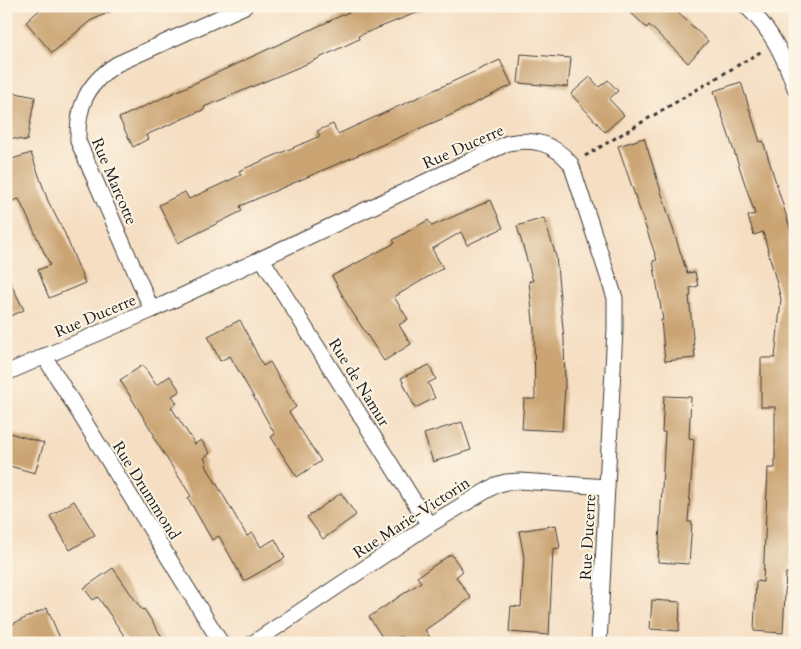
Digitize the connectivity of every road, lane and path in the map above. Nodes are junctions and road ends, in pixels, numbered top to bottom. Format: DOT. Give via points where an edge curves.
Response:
graph roads {
  1 [pos="245,6"];
  2 [pos="746,6"];
  3 [pos="776,43"];
  4 [pos="795,88"];
  5 [pos="571,164"];
  6 [pos="262,259"];
  7 [pos="152,310"];
  8 [pos="44,356"];
  9 [pos="6,373"];
  10 [pos="607,487"];
  11 [pos="429,525"];
  12 [pos="221,643"];
  13 [pos="253,643"];
  14 [pos="599,643"];
  1 -- 7 [label="street, Rue Marcotte" via="117,64 103,73 85,97 78,141"];
  2 -- 3 [label="street"];
  3 -- 4 [label="street"];
  3 -- 5 [label="path"];
  5 -- 6 [label="street, Rue Ducerre" via="563,154 535,141 508,143"];
  5 -- 10 [label="street, Rue Ducerre" via="615,298"];
  6 -- 7 [label="street, Rue Ducerre"];
  6 -- 11 [label="street, Rue de Namur"];
  7 -- 8 [label="street, Rue Ducerre"];
  8 -- 9 [label="street, Rue Ducerre"];
  8 -- 12 [label="street, Rue Drummond"];
  10 -- 11 [label="street, Rue Marie-Victorin" via="506,482 481,493"];
  10 -- 14 [label="street, Rue Ducerre"];
  11 -- 13 [label="street, Rue Marie-Victorin"];
}
